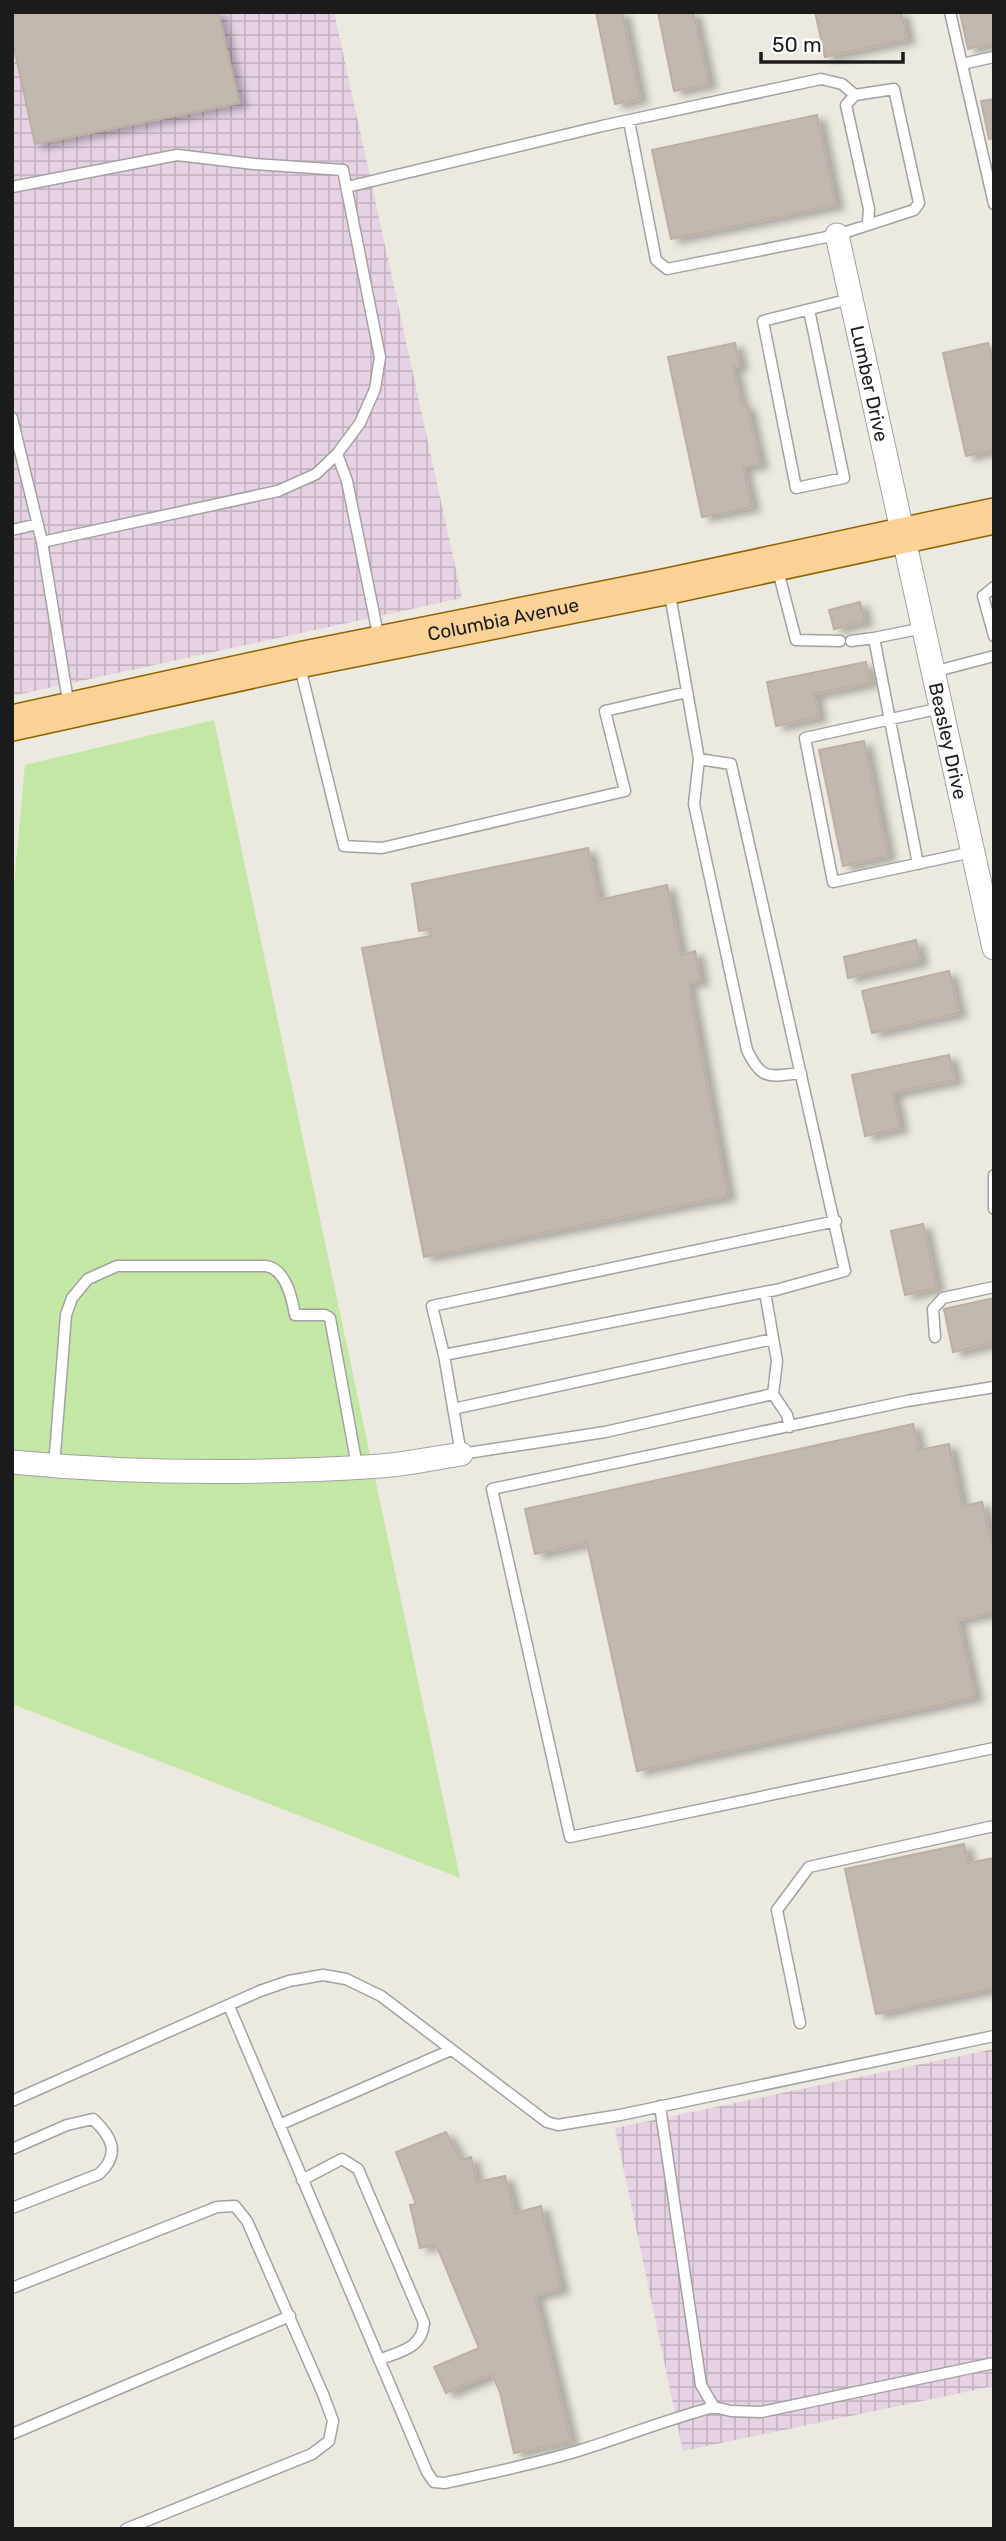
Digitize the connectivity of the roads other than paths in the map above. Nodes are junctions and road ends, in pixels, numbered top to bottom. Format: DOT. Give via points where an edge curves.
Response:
graph roads {
  1 [pos="950,12"];
  2 [pos="994,57"];
  3 [pos="962,64"];
  4 [pos="855,95"];
  5 [pos="629,121"];
  6 [pos="12,187"];
  7 [pos="347,187"];
  8 [pos="994,204"];
  9 [pos="868,223"];
  10 [pos="836,235"];
  11 [pos="850,299"];
  12 [pos="809,310"];
  13 [pos="12,418"];
  14 [pos="337,454"];
  15 [pos="994,516"];
  16 [pos="38,524"];
  17 [pos="12,530"];
  18 [pos="902,534"];
  19 [pos="42,542"];
  20 [pos="775,562"];
  21 [pos="669,586"];
  22 [pos="994,587"];
  23 [pos="923,628"];
  24 [pos="994,636"];
  25 [pos="874,638"];
  26 [pos="380,644"];
  27 [pos="994,656"];
  28 [pos="299,660"];
  29 [pos="933,672"];
  30 [pos="687,692"];
  31 [pos="941,708"];
  32 [pos="69,711"];
  33 [pos="891,719"];
  34 [pos="12,723"];
  35 [pos="699,759"];
  36 [pos="972,852"];
  37 [pos="918,864"];
  38 [pos="994,948"];
  39 [pos="801,1073"];
  40 [pos="994,1175"];
  41 [pos="994,1209"];
  42 [pos="836,1221"];
  43 [pos="994,1287"];
  44 [pos="765,1292"];
  45 [pos="935,1337"];
  46 [pos="773,1339"];
  47 [pos="444,1355"];
  48 [pos="994,1387"];
  49 [pos="773,1394"];
  50 [pos="453,1409"];
  51 [pos="790,1427"];
  52 [pos="461,1454"];
  53 [pos="12,1462"];
  54 [pos="54,1466"];
  55 [pos="357,1466"];
  56 [pos="994,1748"];
  57 [pos="994,1826"];
  58 [pos="229,2006"];
  59 [pos="800,2023"];
  60 [pos="994,2036"];
  61 [pos="451,2050"];
  62 [pos="12,2101"];
  63 [pos="660,2106"];
  64 [pos="279,2125"];
  65 [pos="12,2149"];
  66 [pos="302,2180"];
  67 [pos="12,2208"];
  68 [pos="12,2288"];
  69 [pos="290,2316"];
  70 [pos="379,2360"];
  71 [pos="994,2363"];
  72 [pos="714,2407"];
  73 [pos="12,2434"];
  74 [pos="126,2529"];
  1 -- 3 [label="lane"];
  2 -- 3 [label="lane"];
  3 -- 8 [label="lane"];
  4 -- 5 [label="lane" via="842,84 821,79"];
  4 -- 9 [label="lane" via="846,105 869,209"];
  4 -- 9 [label="lane" via="894,89 919,203 914,210"];
  5 -- 7 [label="lane"];
  5 -- 10 [label="lane" via="656,260 667,269"];
  6 -- 7 [label="lane" via="177,155 343,170"];
  7 -- 14 [label="lane" via="380,357 374,389 360,423"];
  9 -- 10 [label="lane"];
  10 -- 11 [label="street, Lumber Drive"];
  11 -- 12 [label="lane"];
  11 -- 18 [label="street, Lumber Drive"];
  12 -- 12 [label="lane" via="763,321 796,488 844,478"];
  13 -- 16 [label="lane"];
  14 -- 19 [label="lane" via="316,474 278,491"];
  14 -- 26 [label="lane" via="347,481"];
  15 -- 18 [label="main road, Columbia Avenue"];
  16 -- 17 [label="lane"];
  16 -- 19 [label="lane"];
  18 -- 20 [label="main road, Columbia Avenue"];
  18 -- 23 [label="street, Beasley Drive"];
  19 -- 32 [label="lane"];
  20 -- 21 [label="main road, Columbia Avenue"];
  20 -- 25 [label="lane" via="796,640"];
  21 -- 26 [label="main road, Columbia Avenue"];
  21 -- 30 [label="lane"];
  22 -- 24 [label="lane" via="983,596"];
  23 -- 25 [label="lane"];
  23 -- 29 [label="street, Beasley Drive"];
  25 -- 33 [label="lane"];
  26 -- 28 [label="main road, Columbia Avenue"];
  27 -- 29 [label="lane"];
  28 -- 30 [label="lane" via="344,846 383,848 625,791 604,711"];
  28 -- 32 [label="main road, Columbia Avenue"];
  29 -- 31 [label="street, Beasley Drive"];
  30 -- 35 [label="lane"];
  31 -- 33 [label="lane"];
  31 -- 36 [label="street, Beasley Drive"];
  32 -- 34 [label="main road, Columbia Avenue"];
  33 -- 37 [label="lane"];
  33 -- 37 [label="lane" via="805,738 833,882"];
  35 -- 39 [label="lane" via="731,764"];
  35 -- 39 [label="lane" via="694,804 747,1050 755,1067 767,1076"];
  36 -- 37 [label="lane"];
  36 -- 38 [label="street, Beasley Drive"];
  39 -- 42 [label="lane"];
  40 -- 41 [label="lane"];
  42 -- 44 [label="lane" via="845,1271"];
  42 -- 47 [label="lane" via="432,1306"];
  43 -- 45 [label="lane" via="943,1298 933,1309"];
  44 -- 46 [label="lane"];
  44 -- 47 [label="lane"];
  46 -- 49 [label="lane" via="777,1361"];
  46 -- 50 [label="lane"];
  47 -- 50 [label="lane"];
  48 -- 51 [label="lane"];
  49 -- 51 [label="lane" via="788,1415"];
  49 -- 52 [label="lane" via="604,1432"];
  50 -- 52 [label="lane"];
  51 -- 56 [label="lane" via="492,1489 570,1837"];
  52 -- 55 [label="street"];
  53 -- 54 [label="street"];
  54 -- 55 [label="street" via="190,1472"];
  54 -- 55 [label="lane" via="66,1315 72,1298 88,1279 117,1266 266,1266 279,1272 295,1315 330,1318"];
  57 -- 59 [label="lane" via="809,1867 777,1910"];
  58 -- 61 [label="lane" via="289,1981 323,1975 346,1979 381,1996"];
  58 -- 62 [label="lane"];
  58 -- 64 [label="lane"];
  60 -- 63 [label="lane"];
  61 -- 63 [label="lane" via="547,2122 558,2125"];
  61 -- 64 [label="lane"];
  63 -- 72 [label="lane" via="701,2385"];
  64 -- 66 [label="lane"];
  65 -- 67 [label="lane" via="93,2119 113,2151 109,2166 99,2174"];
  66 -- 70 [label="lane"];
  66 -- 70 [label="lane" via="342,2159 358,2169 424,2323 418,2342"];
  68 -- 69 [label="lane" via="179,2220 235,2206 247,2221"];
  69 -- 73 [label="lane"];
  69 -- 74 [label="lane" via="333,2421 329,2441 312,2454"];
  70 -- 72 [label="lane" via="434,2482 526,2465"];
  71 -- 72 [label="lane" via="761,2412"];
}
